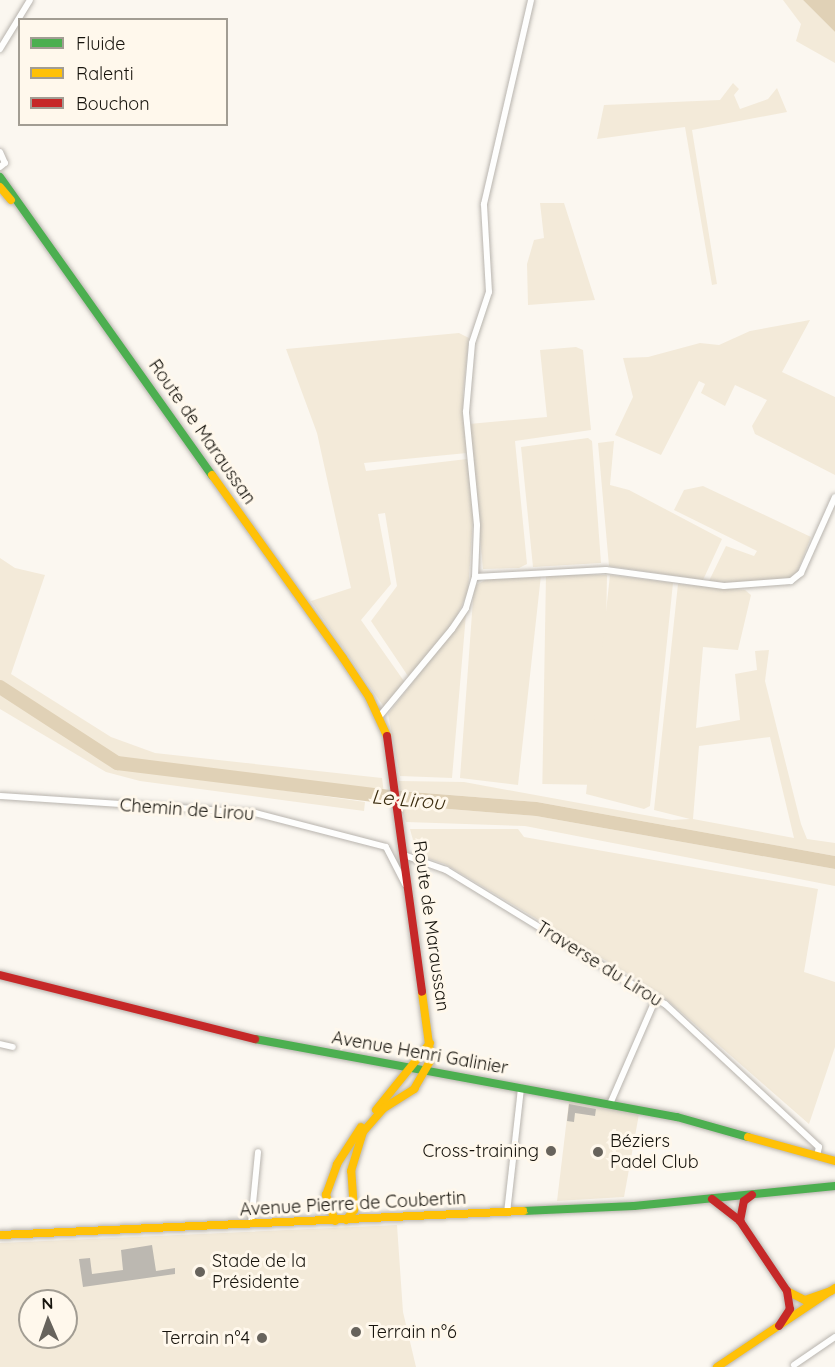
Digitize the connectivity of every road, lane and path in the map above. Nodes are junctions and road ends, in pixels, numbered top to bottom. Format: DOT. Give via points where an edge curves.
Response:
graph roads {
  1 [pos="30,0"];
  2 [pos="531,0"];
  3 [pos="19,18"];
  4 [pos="18,20"];
  5 [pos="0,49"];
  6 [pos="0,152"];
  7 [pos="0,167"];
  8 [pos="0,177"];
  9 [pos="0,186"];
  10 [pos="835,497"];
  11 [pos="280,574"];
  12 [pos="475,577"];
  13 [pos="377,713"];
  14 [pos="0,796"];
  15 [pos="404,855"];
  16 [pos="410,898"];
  17 [pos="0,975"];
  18 [pos="656,998"];
  19 [pos="430,1043"];
  20 [pos="0,1044"];
  21 [pos="13,1047"];
  22 [pos="408,1066"];
  23 [pos="427,1070"];
  24 [pos="521,1088"];
  25 [pos="610,1104"];
  26 [pos="258,1152"];
  27 [pos="818,1152"];
  28 [pos="835,1161"];
  29 [pos="835,1186"];
  30 [pos="755,1194"];
  31 [pos="708,1198"];
  32 [pos="507,1213"];
  33 [pos="346,1220"];
  34 [pos="335,1221"];
  35 [pos="740,1221"];
  36 [pos="251,1225"];
  37 [pos="0,1235"];
  38 [pos="833,1290"];
  39 [pos="787,1291"];
  40 [pos="779,1326"];
  41 [pos="835,1337"];
  42 [pos="794,1365"];
  43 [pos="717,1367"];
  1 -- 3 [label="street"];
  2 -- 12 [label="street" via="484,204 489,292 472,343 466,412 477,525"];
  4 -- 5 [label="street"];
  6 -- 7 [label="street" via="5,163"];
  8 -- 11 [label="main road, Route de Maraussan"];
  9 -- 11 [label="main road, Route de Maraussan"];
  10 -- 12 [label="street" via="801,573 791,581 724,586 606,570"];
  11 -- 13 [label="main road, Route de Maraussan"];
  12 -- 13 [label="street" via="466,608 452,630"];
  13 -- 15 [label="main road, Route de Maraussan" via="394,781"];
  14 -- 16 [label="street, Chemin de Lirou" via="24,801 255,813 386,847"];
  15 -- 16 [label="main road, Route de Maraussan"];
  15 -- 18 [label="street, Traverse du Lirou" via="446,870"];
  16 -- 19 [label="main road, Route de Maraussan"];
  17 -- 22 [label="main road, Avenue Henri Galinier" via="214,1031"];
  18 -- 25 [label="street"];
  18 -- 27 [label="street, Traverse du Lirou"];
  19 -- 22 [label="main road"];
  19 -- 23 [label="main road, Route de Maraussan"];
  20 -- 21 [label="street"];
  22 -- 23 [label="main road, Avenue Henri Galinier"];
  22 -- 34 [label="main road" via="337,1164 326,1196"];
  23 -- 24 [label="main road, Avenue Henri Galinier"];
  23 -- 33 [label="main road" via="414,1089 384,1108 363,1132 351,1171 354,1210"];
  24 -- 25 [label="main road, Avenue Henri Galinier"];
  24 -- 32 [label="street"];
  25 -- 27 [label="main road, Avenue Henri Galinier"];
  26 -- 36 [label="street"];
  27 -- 28 [label="main road, Avenue Henri Galinier"];
  29 -- 30 [label="main road, Avenue Pierre de Coubertin"];
  30 -- 31 [label="main road, Avenue Pierre de Coubertin"];
  30 -- 35 [label="main road" via="744,1201"];
  31 -- 32 [label="main road, Avenue Pierre de Coubertin"];
  31 -- 35 [label="main road" via="721,1201"];
  32 -- 33 [label="main road, Avenue Pierre de Coubertin"];
  33 -- 34 [label="main road, Avenue Pierre de Coubertin"];
  34 -- 36 [label="main road, Avenue Pierre de Coubertin"];
  35 -- 39 [label="main road"];
  36 -- 37 [label="main road, Avenue Pierre de Coubertin"];
  38 -- 39 [label="main road" via="806,1300"];
  38 -- 40 [label="main road"];
  39 -- 40 [label="main road" via="790,1309"];
  40 -- 43 [label="main road"];
  41 -- 42 [label="street"];
}
